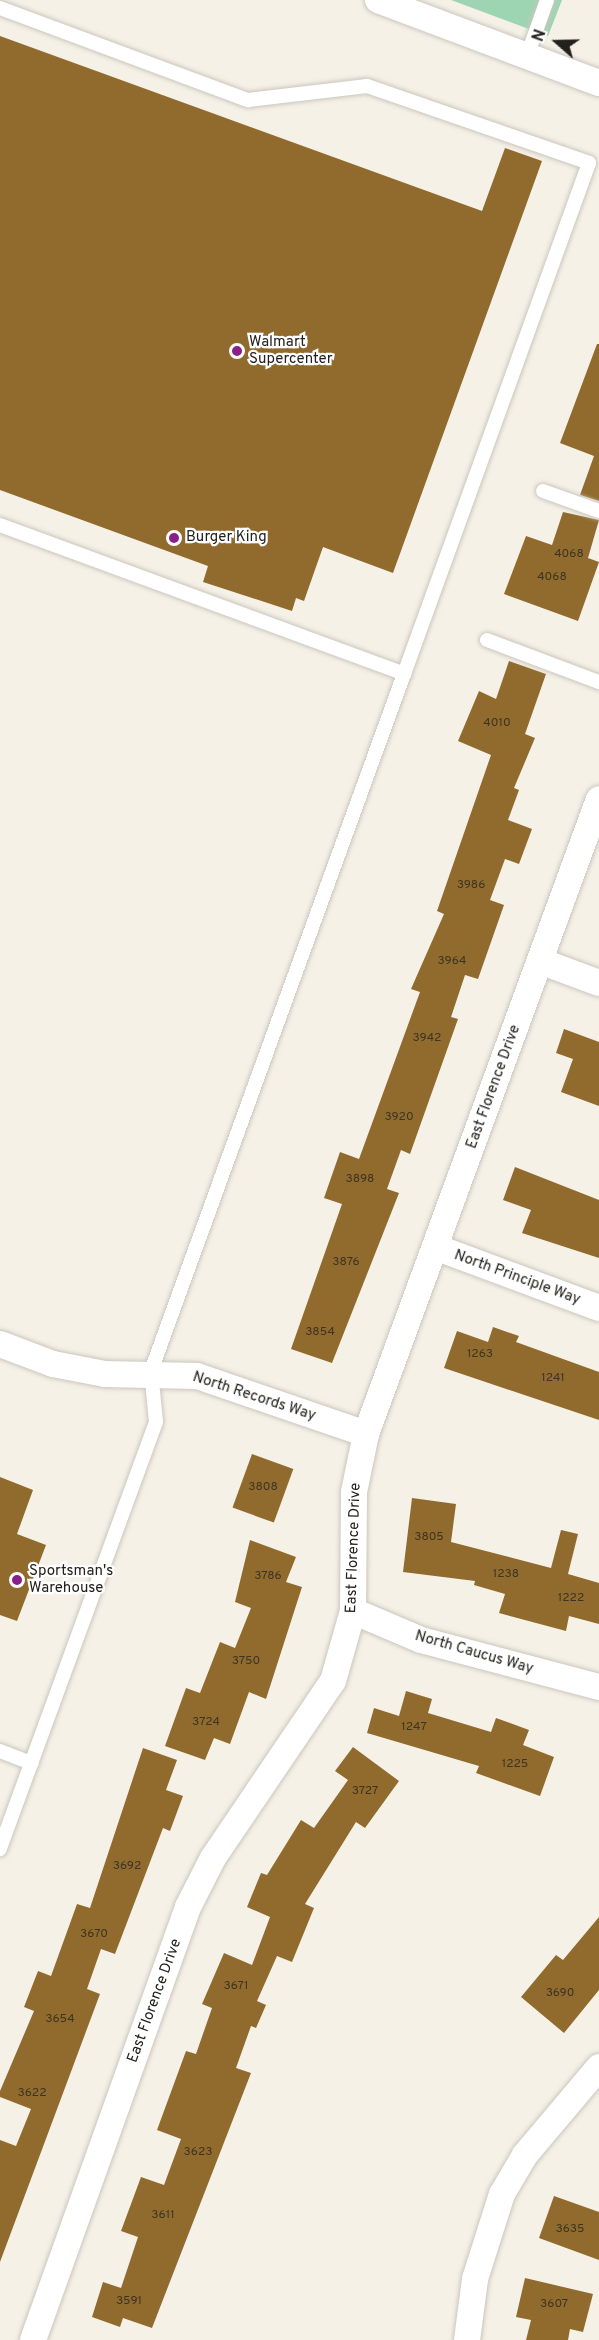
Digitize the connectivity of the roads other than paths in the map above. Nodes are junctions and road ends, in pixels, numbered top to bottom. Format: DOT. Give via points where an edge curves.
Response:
graph roads {
  1 [pos="378,0"];
  2 [pos="548,0"];
  3 [pos="0,8"];
  4 [pos="527,56"];
  5 [pos="599,83"];
  6 [pos="543,491"];
  7 [pos="599,511"];
  8 [pos="0,525"];
  9 [pos="487,640"];
  10 [pos="404,674"];
  11 [pos="599,682"];
  12 [pos="599,798"];
  13 [pos="540,961"];
  14 [pos="599,983"];
  15 [pos="435,1247"];
  16 [pos="599,1308"];
  17 [pos="0,1344"];
  18 [pos="151,1371"];
  19 [pos="366,1434"];
  20 [pos="353,1611"];
  21 [pos="599,1687"];
  22 [pos="0,1751"];
  23 [pos="32,1763"];
  24 [pos="0,1849"];
  25 [pos="599,2067"];
  26 [pos="33,2340"];
  27 [pos="467,2340"];
  1 -- 4 [label="street"];
  2 -- 4 [label="lane"];
  3 -- 10 [label="lane" via="248,100 367,86 589,163"];
  4 -- 5 [label="street"];
  6 -- 7 [label="lane"];
  8 -- 10 [label="lane"];
  9 -- 11 [label="lane"];
  10 -- 18 [label="lane"];
  12 -- 13 [label="street, East Florence Drive"];
  13 -- 14 [label="street"];
  13 -- 15 [label="street, East Florence Drive"];
  15 -- 16 [label="street, North Principle Way"];
  15 -- 19 [label="street, East Florence Drive"];
  17 -- 18 [label="street, North Records Way" via="53,1364 105,1374"];
  18 -- 19 [label="street, North Records Way" via="197,1376"];
  18 -- 23 [label="lane" via="156,1422"];
  19 -- 20 [label="street, East Florence Drive" via="354,1492"];
  20 -- 21 [label="street, North Caucus Way" via="422,1640"];
  20 -- 26 [label="street, East Florence Drive" via="344,1650 319,1707 213,1858 188,1907"];
  22 -- 23 [label="lane"];
  23 -- 24 [label="lane"];
  25 -- 27 [label="street" via="539,2136 502,2194 475,2279"];
}
